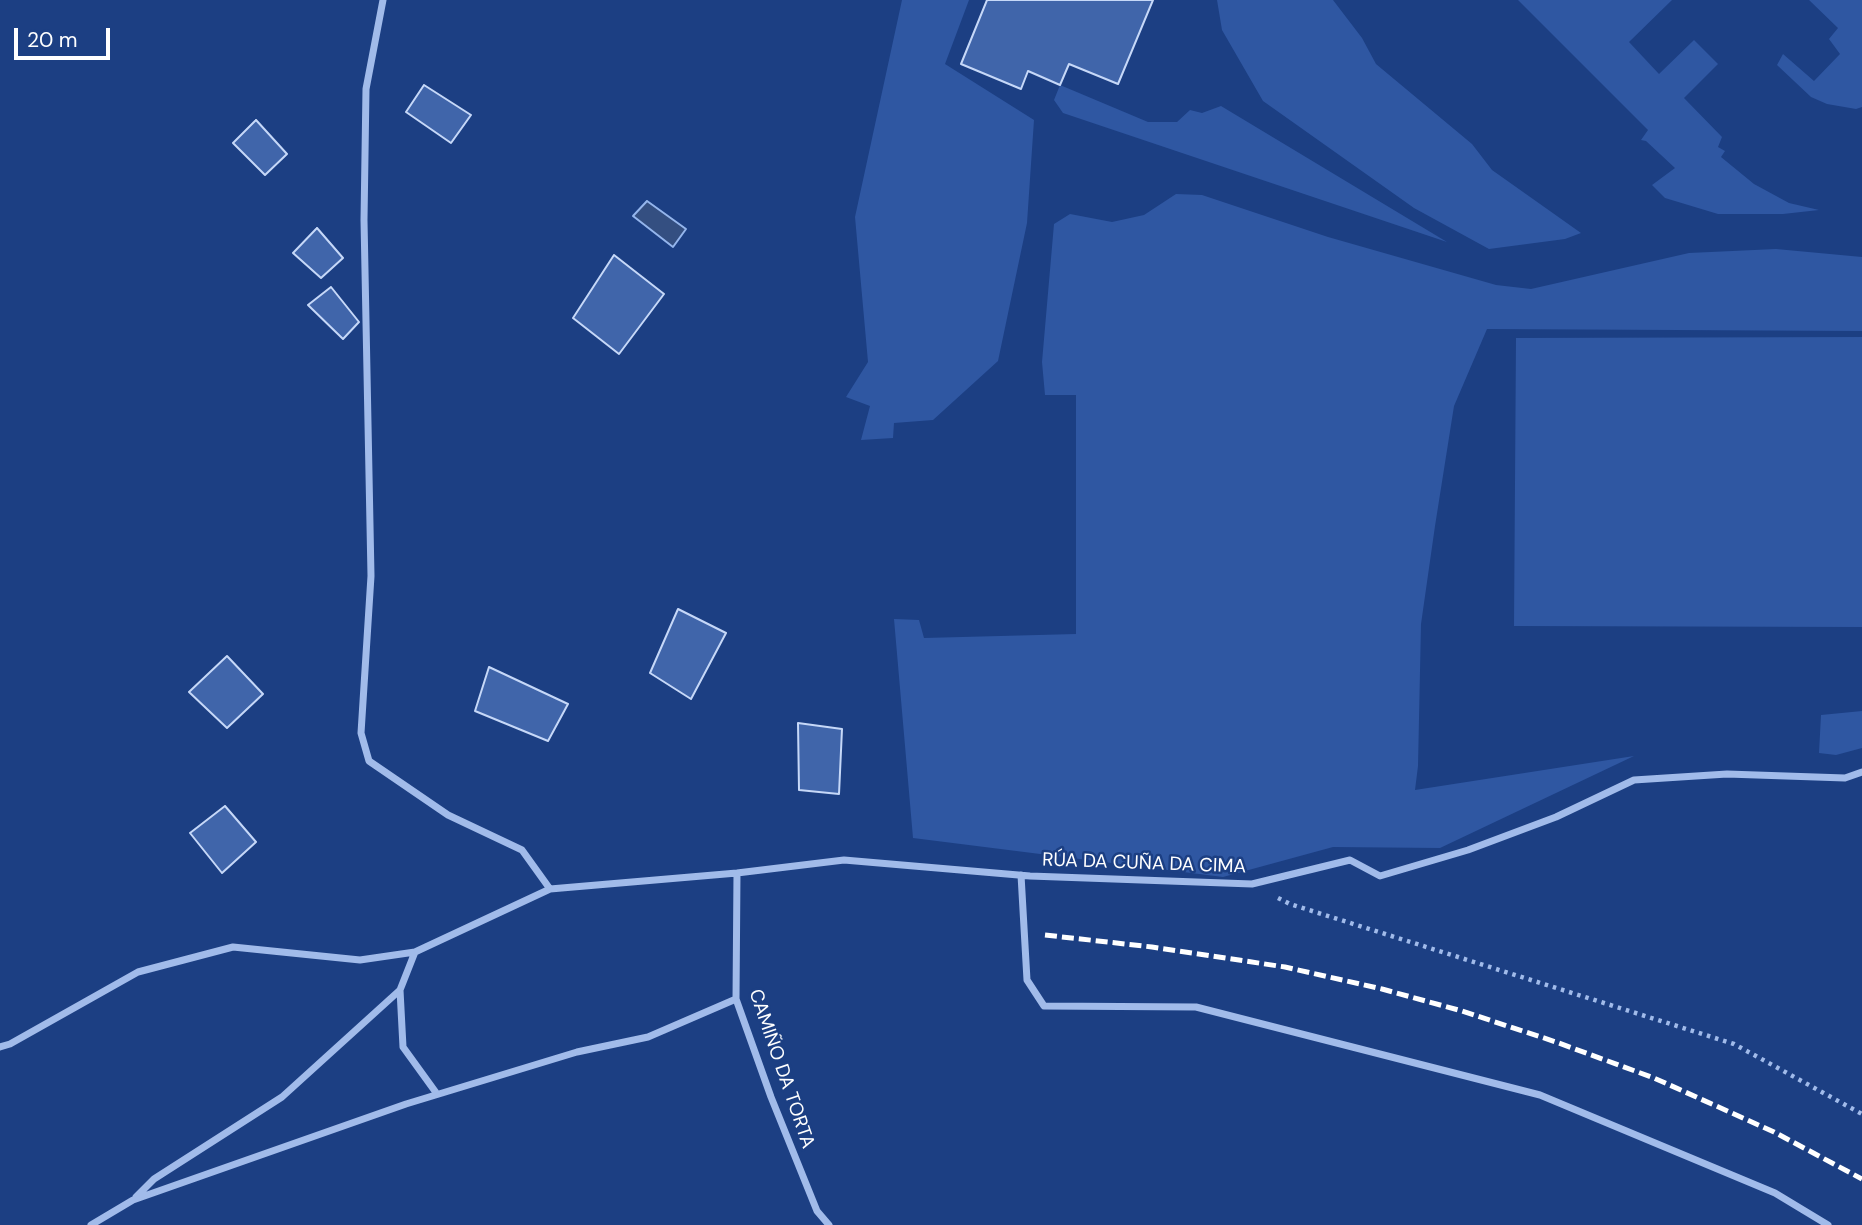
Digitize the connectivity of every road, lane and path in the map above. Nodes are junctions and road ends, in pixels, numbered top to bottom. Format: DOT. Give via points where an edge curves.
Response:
graph roads {
  1 [pos="383,0"];
  2 [pos="1862,772"];
  3 [pos="737,873"];
  4 [pos="1021,875"];
  5 [pos="1252,884"];
  6 [pos="550,889"];
  7 [pos="415,952"];
  8 [pos="400,990"];
  9 [pos="736,999"];
  10 [pos="0,1047"];
  11 [pos="437,1094"];
  12 [pos="1862,1114"];
  13 [pos="133,1200"];
  14 [pos="91,1225"];
  15 [pos="829,1225"];
  16 [pos="1828,1225"];
  1 -- 6 [label="street" via="366,89 371,576 361,733 369,761 448,816 522,850"];
  2 -- 5 [label="street, RÚA DA CUÑA DA CIMA" via="1845,778 1727,774 1634,780 1556,817 1380,876 1350,860"];
  3 -- 4 [label="street, RÚA DA CUÑA DA CIMA" via="844,860"];
  3 -- 6 [label="street, RÚA DA CUÑA DA CIMA"];
  3 -- 9 [label="street, CAMIÑO DA TORTA"];
  4 -- 5 [label="street, RÚA DA CUÑA DA CIMA"];
  4 -- 16 [label="street" via="1027,980 1044,1006 1196,1007 1540,1095 1775,1193"];
  5 -- 12 [label="path" via="1290,904 1734,1044"];
  6 -- 7 [label="street"];
  7 -- 8 [label="street"];
  7 -- 10 [label="street" via="360,960 233,947 138,972"];
  8 -- 11 [label="street" via="403,1047"];
  8 -- 13 [label="street" via="282,1097 154,1179"];
  9 -- 11 [label="street" via="648,1037 576,1052"];
  9 -- 15 [label="street, CAMIÑO DA TORTA" via="817,1211"];
  11 -- 13 [label="street"];
  13 -- 14 [label="street"];
}
